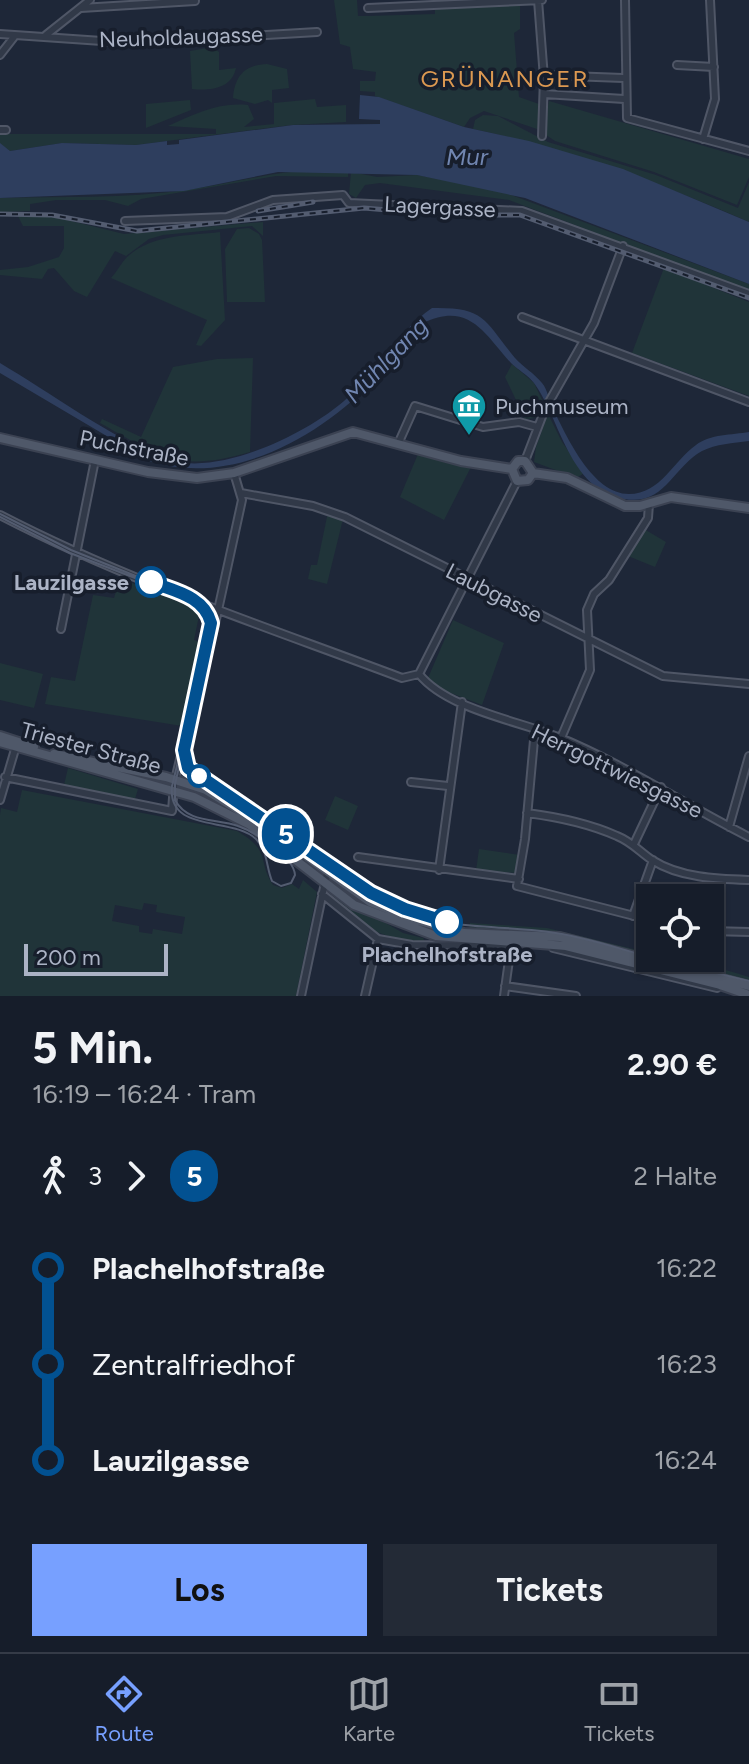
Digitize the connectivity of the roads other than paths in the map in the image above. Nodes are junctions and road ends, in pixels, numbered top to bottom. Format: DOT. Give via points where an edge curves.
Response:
graph roads {
  1 [pos="90,0"];
  2 [pos="523,0"];
  3 [pos="540,0"];
  4 [pos="625,0"];
  5 [pos="710,0"];
  6 [pos="195,1"];
  7 [pos="446,2"];
  8 [pos="140,4"];
  9 [pos="81,8"];
  10 [pos="368,8"];
  11 [pos="317,32"];
  12 [pos="0,34"];
  13 [pos="46,35"];
  14 [pos="14,37"];
  15 [pos="0,55"];
  16 [pos="677,65"];
  17 [pos="714,67"];
  18 [pos="543,75"];
  19 [pos="623,78"];
  20 [pos="544,94"];
  21 [pos="624,99"];
  22 [pos="542,136"];
  23 [pos="703,139"];
  24 [pos="749,151"];
  25 [pos="125,221"];
  26 [pos="623,246"];
  27 [pos="749,294"];
  28 [pos="522,317"];
  29 [pos="585,339"];
  30 [pos="749,402"];
  31 [pos="537,427"];
  32 [pos="0,438"];
  33 [pos="398,444"];
  34 [pos="95,460"];
  35 [pos="525,461"];
  36 [pos="512,469"];
  37 [pos="234,473"];
  38 [pos="533,473"];
  39 [pos="517,481"];
  40 [pos="241,493"];
  41 [pos="649,504"];
  42 [pos="749,508"];
  43 [pos="0,515"];
  44 [pos="77,554"];
  45 [pos="467,580"];
  46 [pos="195,601"];
  47 [pos="218,609"];
  48 [pos="207,613"];
  49 [pos="61,629"];
  50 [pos="588,637"];
  51 [pos="208,646"];
  52 [pos="419,674"];
  53 [pos="749,684"];
  54 [pos="462,702"];
  55 [pos="535,729"];
  56 [pos="561,738"];
  57 [pos="0,739"];
  58 [pos="16,746"];
  59 [pos="749,756"];
  60 [pos="5,777"];
  61 [pos="411,782"];
  62 [pos="174,784"];
  63 [pos="448,786"];
  64 [pos="661,787"];
  65 [pos="0,800"];
  66 [pos="527,813"];
  67 [pos="729,827"];
  68 [pos="749,837"];
  69 [pos="634,844"];
  70 [pos="358,857"];
  71 [pos="653,860"];
  72 [pos="439,870"];
  73 [pos="327,873"];
  74 [pos="749,880"];
  75 [pos="323,882"];
  76 [pos="518,883"];
  77 [pos="322,894"];
  78 [pos="633,916"];
  79 [pos="636,917"];
  80 [pos="724,931"];
  81 [pos="749,932"];
  82 [pos="378,939"];
  83 [pos="511,946"];
  84 [pos="505,986"];
  85 [pos="749,986"];
  86 [pos="749,995"];
  87 [pos="301,996"];
  88 [pos="365,996"];
  89 [pos="504,996"];
  90 [pos="576,996"];
  91 [pos="742,996"];
  1 -- 9 [label="street, Neuholdaugasse"];
  2 -- 3 [label="street"];
  2 -- 7 [label="street"];
  3 -- 18 [label="street"];
  4 -- 19 [label="street"];
  5 -- 17 [label="street"];
  6 -- 8 [label="street, Neuholdaugasse"];
  7 -- 10 [label="street"];
  8 -- 9 [label="street, Neuholdaugasse"];
  9 -- 13 [label="street, Neuholdaugasse"];
  11 -- 13 [label="street, Neuholdaugasse" via="131,43"];
  12 -- 14 [label="street, Neuholdaugasse"];
  13 -- 14 [label="street, Neuholdaugasse"];
  14 -- 15 [label="street"];
  16 -- 17 [label="street"];
  17 -- 23 [label="street" via="715,99"];
  18 -- 19 [label="street"];
  18 -- 20 [label="street"];
  19 -- 21 [label="street"];
  20 -- 21 [label="street"];
  20 -- 22 [label="street"];
  21 -- 23 [label="street" via="627,118"];
  23 -- 24 [label="street"];
  25 -- 26 [label="street, Lagergasse" via="227,217 273,200 330,194 343,195 349,203 522,211"];
  26 -- 27 [label="street, Lagergasse"];
  26 -- 29 [label="street"];
  28 -- 29 [label="street"];
  29 -- 30 [label="street"];
  29 -- 31 [label="street"];
  31 -- 33 [label="street" via="519,422 483,427 415,406"];
  31 -- 35 [label="street"];
  32 -- 34 [label="main road, Puchstraße"];
  33 -- 36 [label="main road, Puchstraße"];
  33 -- 37 [label="main road, Puchstraße" via="345,433"];
  34 -- 37 [label="main road, Puchstraße" via="183,478"];
  34 -- 44 [label="street"];
  35 -- 36 [label="main road"];
  35 -- 38 [label="main road"];
  36 -- 39 [label="main road"];
  37 -- 40 [label="street"];
  38 -- 39 [label="main road" via="528,480"];
  38 -- 41 [label="main road" via="567,478 617,504"];
  39 -- 45 [label="street"];
  40 -- 45 [label="street, Laubgasse" via="345,517"];
  40 -- 47 [label="street"];
  41 -- 42 [label="main road" via="671,497"];
  41 -- 50 [label="street" via="648,518 609,580 594,594 587,610"];
  43 -- 44 [label="street"];
  44 -- 46 [label="street"];
  44 -- 49 [label="street"];
  45 -- 50 [label="street, Laubgasse"];
  45 -- 52 [label="street"];
  46 -- 47 [label="street"];
  46 -- 48 [label="street"];
  47 -- 48 [label="street"];
  47 -- 51 [label="street"];
  47 -- 52 [label="street" via="402,678"];
  48 -- 51 [label="street"];
  50 -- 53 [label="street, Laubgasse" via="663,676"];
  50 -- 56 [label="street" via="590,671"];
  51 -- 62 [label="street"];
  52 -- 54 [label="street, Herrgottwiesgasse" via="433,690"];
  54 -- 55 [label="street, Herrgottwiesgasse"];
  54 -- 63 [label="street"];
  55 -- 56 [label="street, Herrgottwiesgasse"];
  55 -- 66 [label="street"];
  56 -- 64 [label="street, Herrgottwiesgasse"];
  57 -- 58 [label="main road, Triester Straße"];
  57 -- 62 [label="main road, Triester Straße"];
  58 -- 60 [label="street"];
  58 -- 62 [label="main road, Triester Straße" via="63,763"];
  59 -- 67 [label="street"];
  60 -- 62 [label="street, Triester Straße" via="172,811"];
  60 -- 65 [label="street"];
  61 -- 63 [label="street"];
  62 -- 73 [label="main road, Triester Straße" via="206,790"];
  62 -- 75 [label="main road, Triester Straße" via="250,825"];
  63 -- 72 [label="street"];
  64 -- 67 [label="street, Herrgottwiesgasse"];
  64 -- 69 [label="street"];
  66 -- 69 [label="street" via="564,818"];
  66 -- 76 [label="street"];
  67 -- 68 [label="street, Herrgottwiesgasse"];
  69 -- 71 [label="street"];
  70 -- 72 [label="street" via="435,865"];
  71 -- 74 [label="street" via="702,877"];
  71 -- 78 [label="street"];
  72 -- 76 [label="street"];
  73 -- 75 [label="street"];
  73 -- 85 [label="main road, Triester Straße" via="370,902 436,927 560,937"];
  75 -- 77 [label="street"];
  75 -- 86 [label="main road, Triester Straße" via="354,905 415,931 566,946"];
  76 -- 78 [label="street"];
  77 -- 82 [label="street"];
  77 -- 87 [label="street"];
  78 -- 79 [label="street"];
  80 -- 81 [label="street"];
  82 -- 83 [label="street" via="412,945"];
  82 -- 88 [label="street"];
  83 -- 84 [label="street"];
  83 -- 91 [label="street" via="569,951"];
  84 -- 89 [label="street"];
  84 -- 90 [label="street"];
}
